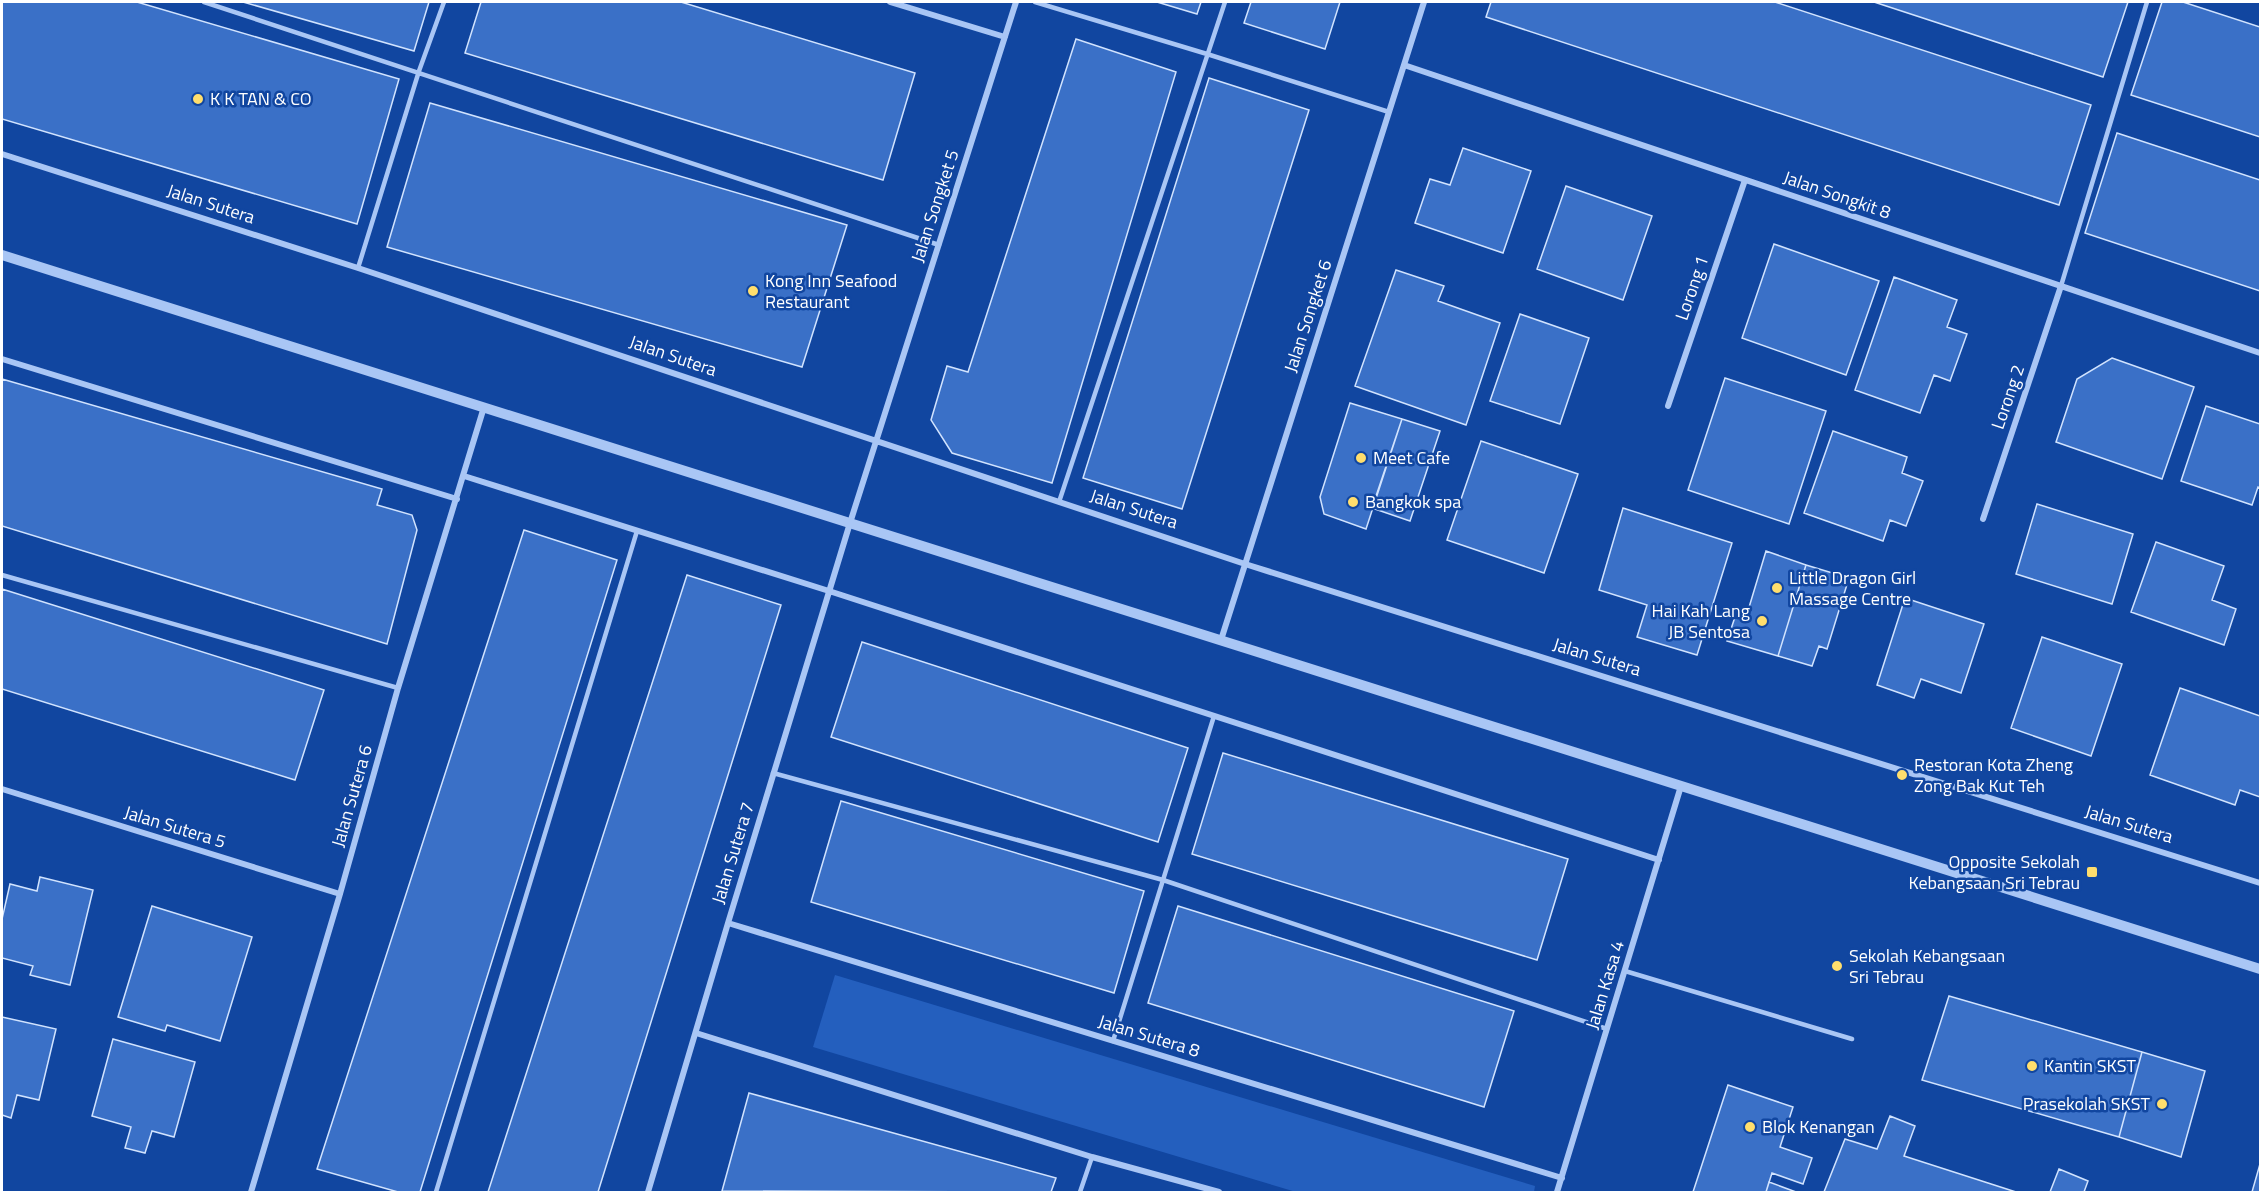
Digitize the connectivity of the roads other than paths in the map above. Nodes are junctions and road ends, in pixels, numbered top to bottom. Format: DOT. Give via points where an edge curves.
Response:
graph roads {
  1 [pos="204,2"];
  2 [pos="444,2"];
  3 [pos="890,2"];
  4 [pos="1016,2"];
  5 [pos="1035,2"];
  6 [pos="1225,2"];
  7 [pos="1424,2"];
  8 [pos="2147,2"];
  9 [pos="1005,37"];
  10 [pos="1207,54"];
  11 [pos="1404,65"];
  12 [pos="419,71"];
  13 [pos="1389,112"];
  14 [pos="2,154"];
  15 [pos="1745,180"];
  16 [pos="939,245"];
  17 [pos="2,255"];
  18 [pos="358,268"];
  19 [pos="2061,286"];
  20 [pos="2260,353"];
  21 [pos="2,359"];
  22 [pos="1668,406"];
  23 [pos="484,407"];
  24 [pos="876,442"];
  25 [pos="464,476"];
  26 [pos="457,499"];
  27 [pos="1059,502"];
  28 [pos="1983,519"];
  29 [pos="850,523"];
  30 [pos="637,531"];
  31 [pos="1245,564"];
  32 [pos="2,575"];
  33 [pos="829,591"];
  34 [pos="1221,640"];
  35 [pos="398,688"];
  36 [pos="1214,716"];
  37 [pos="773,773"];
  38 [pos="1682,785"];
  39 [pos="2,789"];
  40 [pos="1659,860"];
  41 [pos="1163,880"];
  42 [pos="2260,883"];
  43 [pos="340,894"];
  44 [pos="728,923"];
  45 [pos="2260,969"];
  46 [pos="1625,971"];
  47 [pos="1607,1029"];
  48 [pos="696,1033"];
  49 [pos="1852,1039"];
  50 [pos="1113,1041"];
  51 [pos="1092,1156"];
  52 [pos="1562,1178"];
  53 [pos="251,1192"];
  54 [pos="436,1192"];
  55 [pos="648,1192"];
  56 [pos="1080,1192"];
  57 [pos="1219,1192"];
  58 [pos="1557,1192"];
  1 -- 12 [label="lane"];
  2 -- 12 [label="lane"];
  3 -- 9 [label="street"];
  4 -- 9 [label="street, Jalan Songket 5"];
  5 -- 10 [label="lane"];
  6 -- 10 [label="lane"];
  7 -- 11 [label="street, Jalan Songket 6"];
  8 -- 19 [label="lane"];
  9 -- 16 [label="street, Jalan Songket 5"];
  10 -- 13 [label="lane"];
  10 -- 27 [label="lane"];
  11 -- 13 [label="street, Jalan Songket 6"];
  11 -- 15 [label="street, Jalan Songkit 8"];
  12 -- 16 [label="lane"];
  12 -- 18 [label="lane"];
  13 -- 31 [label="street, Jalan Songket 6"];
  14 -- 18 [label="street, Jalan Sutera"];
  15 -- 19 [label="street, Jalan Songkit 8"];
  15 -- 22 [label="street, Lorong 1"];
  16 -- 24 [label="street, Jalan Songket 5"];
  17 -- 23 [label="street"];
  18 -- 24 [label="street, Jalan Sutera"];
  19 -- 20 [label="street, Jalan Songkit 8"];
  19 -- 28 [label="street, Lorong 2"];
  21 -- 26 [label="street"];
  23 -- 25 [label="street, Jalan Sutera 6"];
  23 -- 29 [label="street"];
  24 -- 27 [label="street, Jalan Sutera"];
  24 -- 29 [label="street, Jalan Songket 5"];
  25 -- 26 [label="street, Jalan Sutera 6"];
  25 -- 30 [label="street"];
  26 -- 35 [label="street, Jalan Sutera 6"];
  27 -- 31 [label="street, Jalan Sutera"];
  29 -- 33 [label="street, Jalan Sutera 7"];
  29 -- 34 [label="street"];
  30 -- 33 [label="street"];
  30 -- 54 [label="lane"];
  31 -- 34 [label="street, Jalan Songket 6"];
  31 -- 42 [label="street, Jalan Sutera"];
  32 -- 35 [label="lane"];
  33 -- 36 [label="street"];
  33 -- 37 [label="street, Jalan Sutera 7"];
  34 -- 38 [label="street"];
  35 -- 43 [label="street, Jalan Sutera 6"];
  36 -- 40 [label="street"];
  36 -- 41 [label="lane"];
  37 -- 41 [label="lane"];
  37 -- 44 [label="street, Jalan Sutera 7"];
  38 -- 40 [label="street, Jalan Kasa 4"];
  38 -- 45 [label="street"];
  39 -- 43 [label="street, Jalan Sutera 5"];
  40 -- 46 [label="street, Jalan Kasa 4"];
  41 -- 47 [label="lane"];
  41 -- 50 [label="lane"];
  43 -- 53 [label="street, Jalan Sutera 6"];
  44 -- 48 [label="street, Jalan Sutera 7"];
  44 -- 50 [label="street, Jalan Sutera 8"];
  46 -- 47 [label="street, Jalan Kasa 4"];
  46 -- 49 [label="lane"];
  47 -- 52 [label="street, Jalan Kasa 4"];
  48 -- 51 [label="street"];
  48 -- 55 [label="street, Jalan Sutera 7"];
  50 -- 52 [label="street, Jalan Sutera 8"];
  51 -- 56 [label="lane"];
  51 -- 57 [label="street"];
  52 -- 58 [label="street, Jalan Kasa 4"];
}
